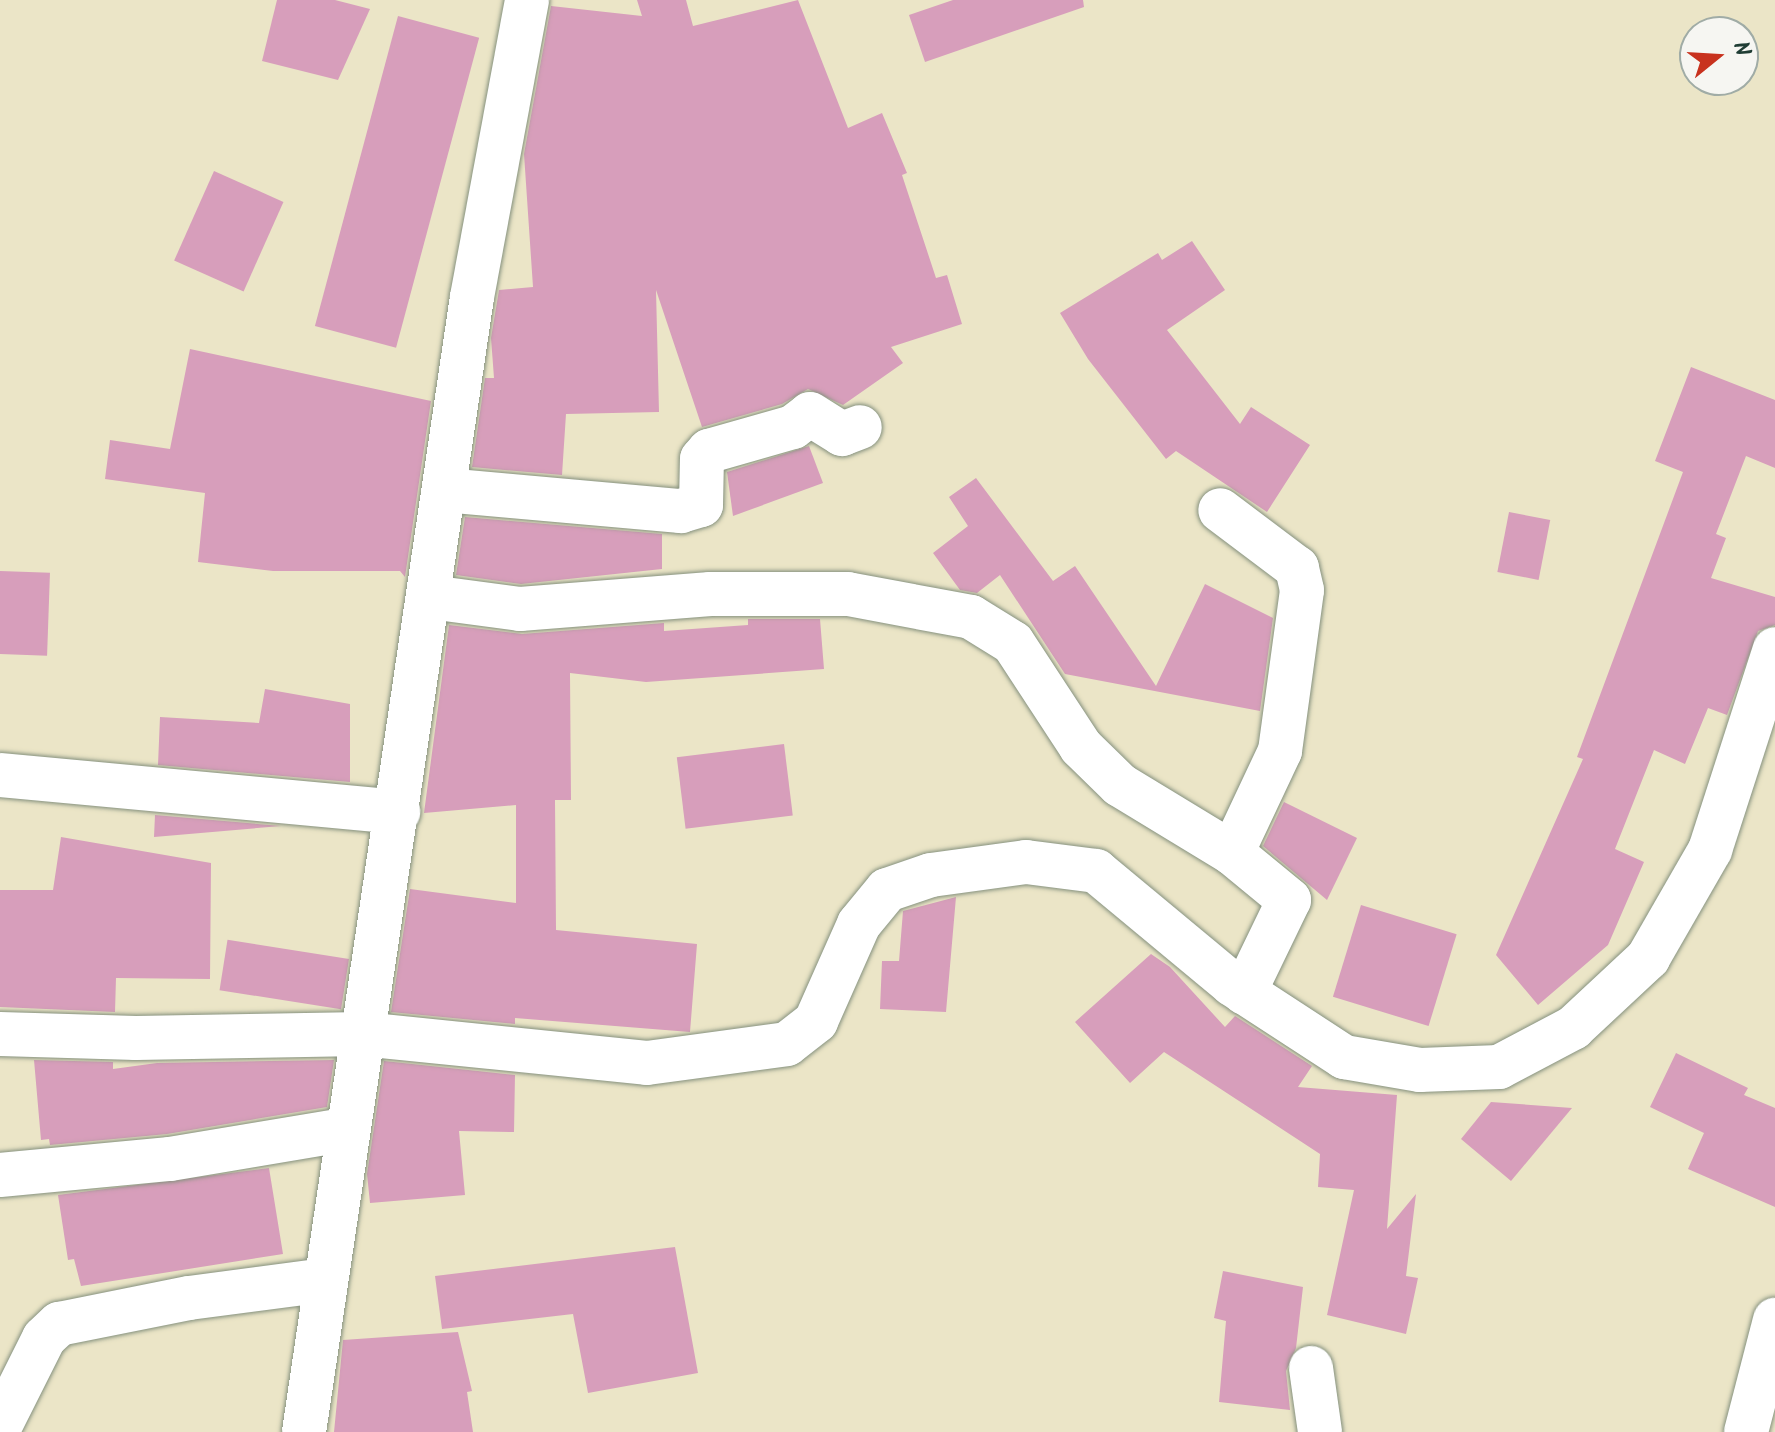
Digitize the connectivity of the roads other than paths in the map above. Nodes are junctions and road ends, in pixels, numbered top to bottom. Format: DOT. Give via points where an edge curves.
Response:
graph roads {
  1 [pos="527,0"];
  2 [pos="860,427"];
  3 [pos="444,490"];
  4 [pos="1220,510"];
  5 [pos="430,597"];
  6 [pos="1775,649"];
  7 [pos="0,775"];
  8 [pos="398,812"];
  9 [pos="1232,853"];
  10 [pos="1244,993"];
  11 [pos="0,1034"];
  12 [pos="362,1034"];
  13 [pos="349,1129"];
  14 [pos="0,1175"];
  15 [pos="325,1280"];
  16 [pos="1775,1320"];
  17 [pos="1311,1368"];
  18 [pos="0,1426"];
  19 [pos="304,1432"];
  20 [pos="1320,1432"];
  21 [pos="1746,1432"];
  1 -- 3 [label="street" via="472,297"];
  2 -- 3 [label="street" via="842,434 810,414 793,427 709,451 702,459 701,505 681,511"];
  3 -- 5 [label="street"];
  4 -- 9 [label="street" via="1297,568 1302,590 1280,751"];
  5 -- 8 [label="street"];
  5 -- 9 [label="street" via="520,609 710,594 848,594 971,617 1013,643 1081,747 1120,785"];
  6 -- 10 [label="street" via="1710,850 1648,958 1573,1028 1499,1067 1420,1070 1344,1057"];
  7 -- 8 [label="street"];
  8 -- 12 [label="street"];
  9 -- 10 [label="street" via="1289,900"];
  10 -- 12 [label="street" via="1096,871 1026,862 931,875 887,890 859,924 816,1021 787,1044 647,1063"];
  11 -- 12 [label="street"];
  12 -- 13 [label="street"];
  13 -- 14 [label="street" via="170,1159"];
  13 -- 15 [label="street"];
  15 -- 18 [label="street" via="189,1298 59,1324 44,1338"];
  15 -- 19 [label="street"];
  16 -- 21 [label="street"];
  17 -- 20 [label="street"];
}
